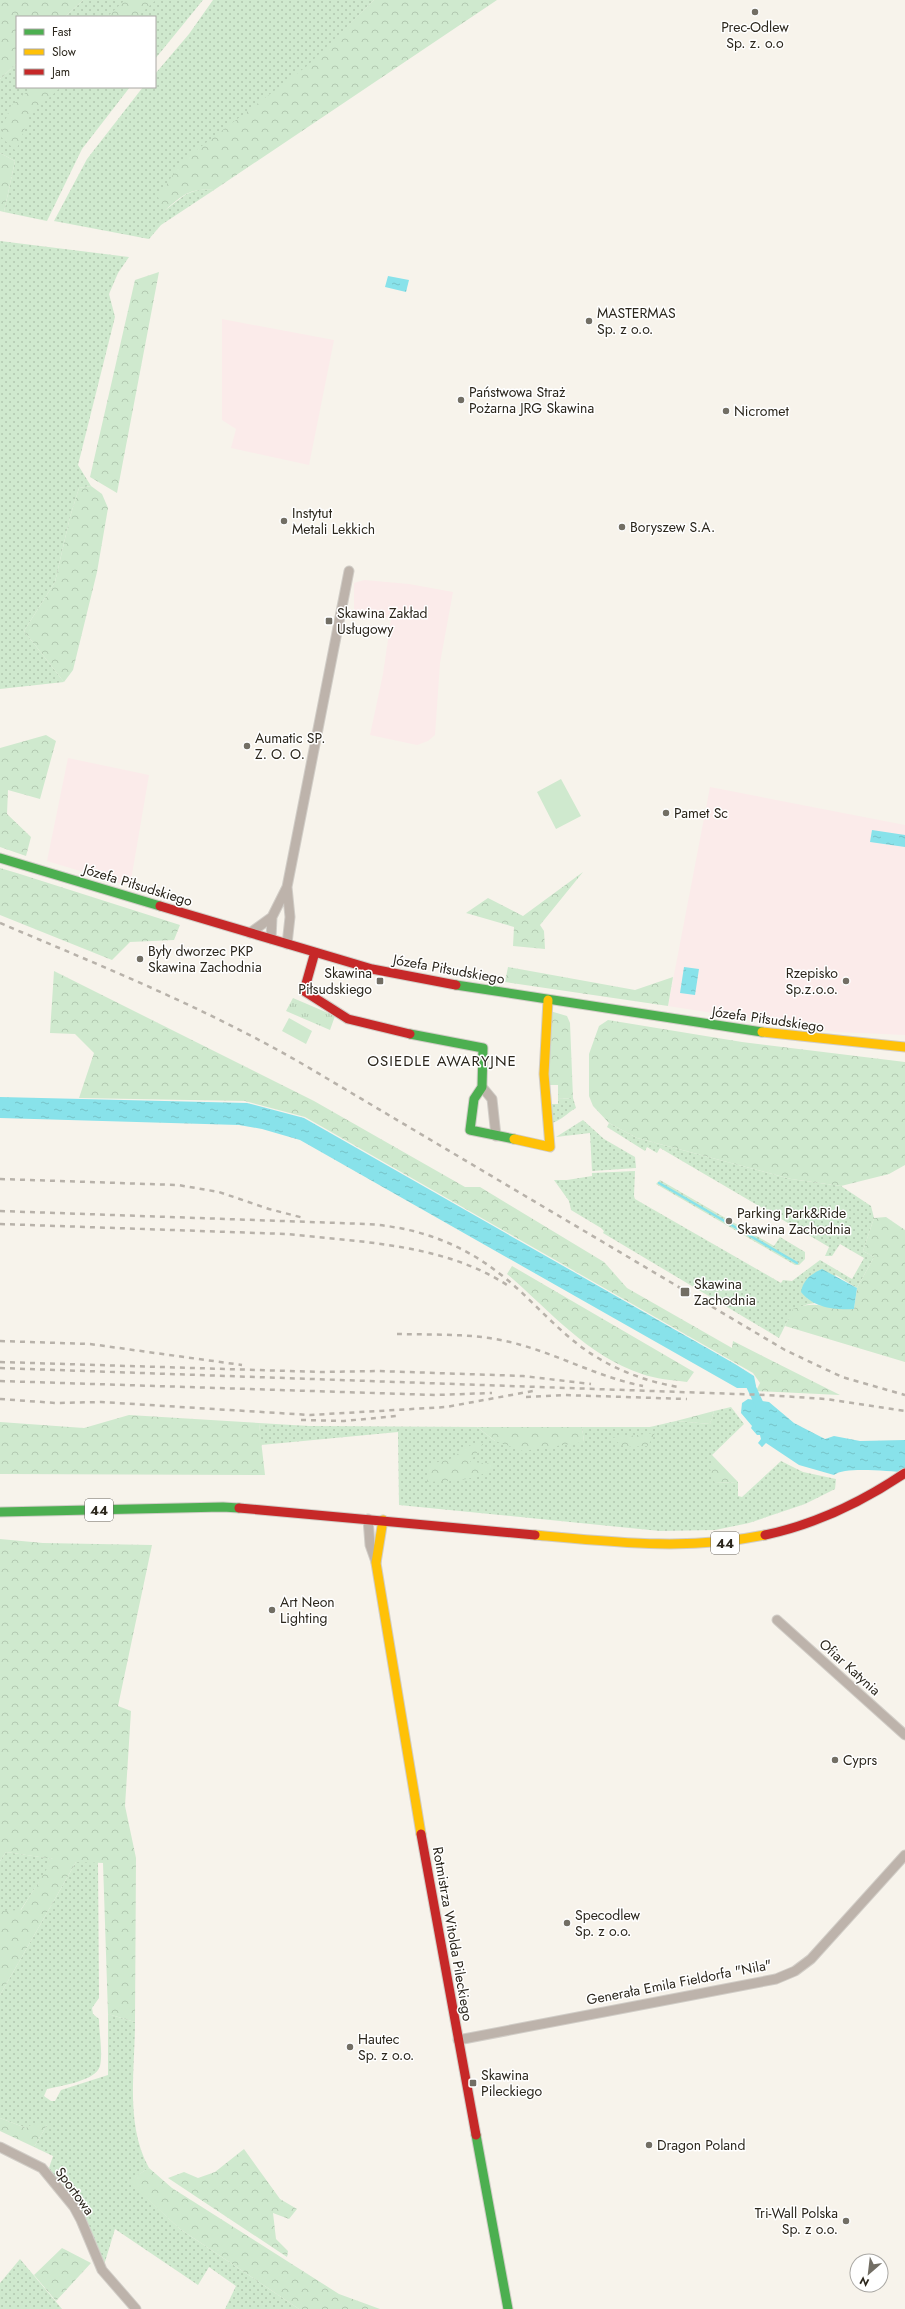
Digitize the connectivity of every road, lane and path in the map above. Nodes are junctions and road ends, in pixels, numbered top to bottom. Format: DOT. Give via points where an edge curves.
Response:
graph roads {
  1 [pos="349,571"];
  2 [pos="0,858"];
  3 [pos="287,887"];
  4 [pos="272,917"];
  5 [pos="250,933"];
  6 [pos="271,939"];
  7 [pos="287,944"];
  8 [pos="315,952"];
  9 [pos="548,1000"];
  10 [pos="905,1047"];
  11 [pos="482,1087"];
  12 [pos="496,1136"];
  13 [pos="905,1473"];
  14 [pos="0,1512"];
  15 [pos="368,1519"];
  16 [pos="383,1520"];
  17 [pos="376,1563"];
  18 [pos="777,1620"];
  19 [pos="905,1735"];
  20 [pos="905,1855"];
  21 [pos="458,2040"];
  22 [pos="0,2147"];
  23 [pos="136,2309"];
  24 [pos="508,2309"];
  1 -- 3 [label="street"];
  2 -- 5 [label="main road, Józefa Piłsudskiego"];
  3 -- 4 [label="street"];
  3 -- 7 [label="street" via="290,917"];
  4 -- 5 [label="street"];
  4 -- 6 [label="street"];
  5 -- 6 [label="main road, Józefa Piłsudskiego"];
  6 -- 7 [label="main road, Józefa Piłsudskiego"];
  7 -- 8 [label="main road, Józefa Piłsudskiego"];
  8 -- 9 [label="main road, Józefa Piłsudskiego" via="406,977"];
  8 -- 11 [label="main road" via="304,991 310,996 348,1019 392,1031 483,1048"];
  9 -- 10 [label="main road, Józefa Piłsudskiego" via="806,1039"];
  9 -- 12 [label="main road" via="544,1044 545,1116 550,1146"];
  11 -- 12 [label="street" via="492,1099"];
  11 -- 12 [label="main road" via="474,1099 470,1130"];
  13 -- 16 [label="main road, 44" via="873,1494 828,1517 760,1538 698,1546 640,1545"];
  14 -- 15 [label="main road, 44" via="223,1507"];
  15 -- 16 [label="main road, 44"];
  15 -- 17 [label="street, Rotmistrza Witolda Pileckiego" via="370,1545"];
  16 -- 17 [label="main road, Rotmistrza Witolda Pileckiego"];
  17 -- 21 [label="main road, Rotmistrza Witolda Pileckiego" via="410,1775"];
  18 -- 19 [label="street, Ofiar Katynia"];
  20 -- 21 [label="street, Generała Emila Fieldorfa \"Nila\"" via="812,1959 795,1971 776,1979"];
  21 -- 24 [label="main road, Rotmistrza Witolda Pileckiego"];
  22 -- 23 [label="street, Sportowa" via="42,2168 77,2213 102,2270"];
}
